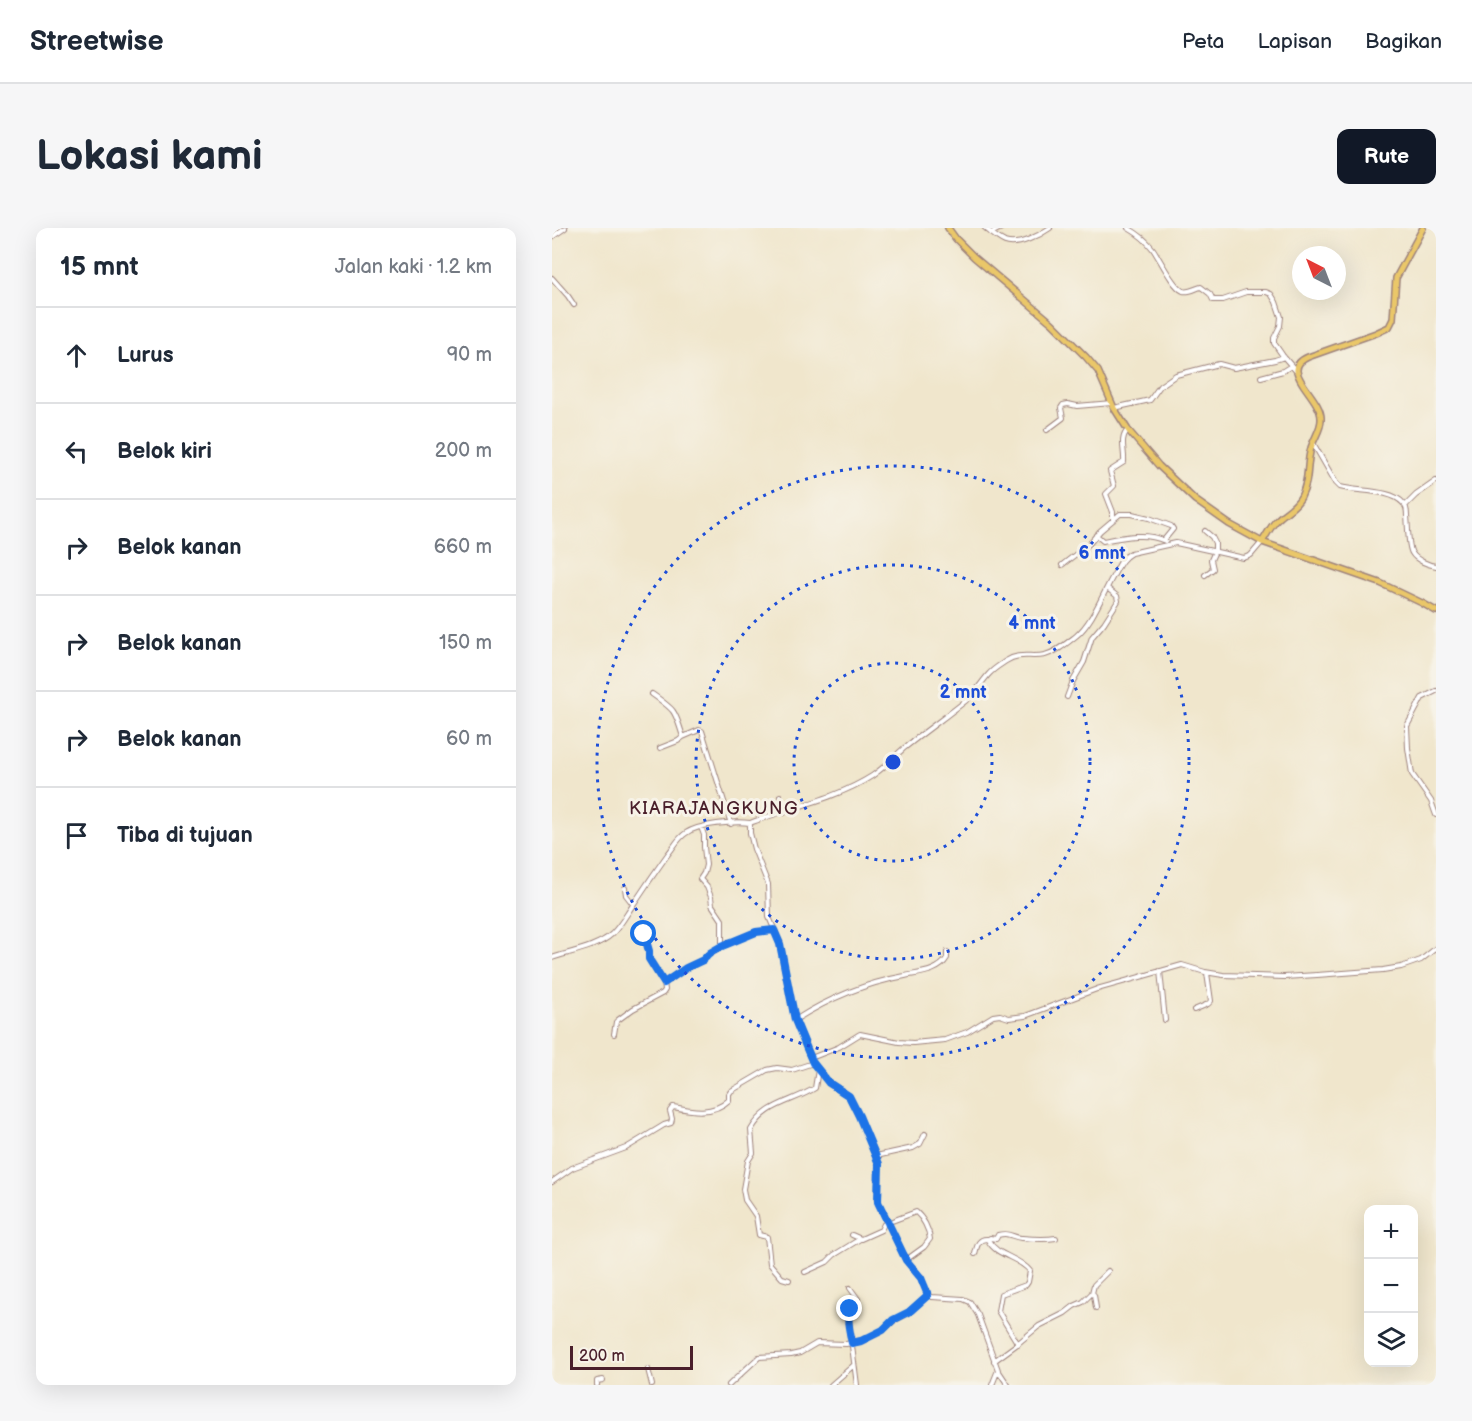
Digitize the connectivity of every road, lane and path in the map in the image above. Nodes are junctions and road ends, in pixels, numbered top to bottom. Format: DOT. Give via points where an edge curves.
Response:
graph roads {
  1 [pos="565,228"];
  2 [pos="948,228"];
  3 [pos="985,228"];
  4 [pos="1001,228"];
  5 [pos="1050,228"];
  6 [pos="1128,228"];
  7 [pos="1423,228"];
  8 [pos="991,233"];
  9 [pos="552,237"];
  10 [pos="552,278"];
  11 [pos="574,305"];
  12 [pos="1284,357"];
  13 [pos="1291,366"];
  14 [pos="1296,371"];
  15 [pos="1261,377"];
  16 [pos="1113,405"];
  17 [pos="1047,430"];
  18 [pos="1128,430"];
  19 [pos="1313,442"];
  20 [pos="1436,481"];
  21 [pos="1405,506"];
  22 [pos="1113,520"];
  23 [pos="1205,531"];
  24 [pos="1096,535"];
  25 [pos="1165,542"];
  26 [pos="1262,542"];
  27 [pos="1215,551"];
  28 [pos="1062,565"];
  29 [pos="1436,566"];
  30 [pos="1205,576"];
  31 [pos="1107,588"];
  32 [pos="1436,611"];
  33 [pos="1436,691"];
  34 [pos="652,694"];
  35 [pos="1067,697"];
  36 [pos="683,737"];
  37 [pos="660,748"];
  38 [pos="780,796"];
  39 [pos="784,813"];
  40 [pos="1436,815"];
  41 [pos="750,823"];
  42 [pos="731,824"];
  43 [pos="701,827"];
  44 [pos="625,888"];
  45 [pos="633,904"];
  46 [pos="643,923"];
  47 [pos="774,930"];
  48 [pos="722,946"];
  49 [pos="1436,948"];
  50 [pos="947,952"];
  51 [pos="552,958"];
  52 [pos="1160,971"];
  53 [pos="1207,973"];
  54 [pos="664,983"];
  55 [pos="1194,1010"];
  56 [pos="795,1020"];
  57 [pos="1165,1020"];
  58 [pos="614,1034"];
  59 [pos="812,1060"];
  60 [pos="818,1070"];
  61 [pos="926,1134"];
  62 [pos="876,1156"];
  63 [pos="552,1182"];
  64 [pos="888,1222"];
  65 [pos="852,1235"];
  66 [pos="1056,1238"];
  67 [pos="861,1239"];
  68 [pos="988,1239"];
  69 [pos="975,1254"];
  70 [pos="906,1260"];
  71 [pos="1108,1271"];
  72 [pos="805,1272"];
  73 [pos="789,1280"];
  74 [pos="850,1288"];
  75 [pos="1092,1293"];
  76 [pos="928,1295"];
  77 [pos="1096,1308"];
  78 [pos="852,1343"];
  79 [pos="1018,1344"];
  80 [pos="994,1361"];
  81 [pos="855,1364"];
  82 [pos="648,1369"];
  83 [pos="998,1370"];
  84 [pos="603,1380"];
  85 [pos="597,1385"];
  86 [pos="652,1385"];
  87 [pos="729,1385"];
  88 [pos="831,1385"];
  89 [pos="857,1385"];
  90 [pos="992,1385"];
  91 [pos="1008,1385"];
  1 -- 9 [label="street"];
  2 -- 16 [label="main road" via="974,257 1052,323 1096,369"];
  3 -- 8 [label="street"];
  4 -- 8 [label="street"];
  5 -- 8 [label="street" via="1012,244"];
  6 -- 12 [label="street" via="1152,248 1181,290 1201,286 1218,301 1246,292 1268,292 1281,315 1273,341"];
  7 -- 14 [label="main road" via="1396,278 1389,327 1303,359"];
  10 -- 11 [label="street"];
  12 -- 13 [label="street"];
  12 -- 16 [label="street" via="1234,368 1219,364 1175,375 1150,400"];
  13 -- 14 [label="street"];
  13 -- 15 [label="street"];
  14 -- 19 [label="main road" via="1321,414"];
  16 -- 17 [label="street" via="1063,405 1063,418"];
  16 -- 18 [label="main road"];
  18 -- 22 [label="street" via="1123,440 1124,462 1110,471 1114,486 1106,494"];
  18 -- 26 [label="main road" via="1195,500"];
  19 -- 21 [label="street" via="1339,486 1378,492"];
  19 -- 26 [label="main road" via="1300,498 1277,519"];
  20 -- 21 [label="street"];
  21 -- 29 [label="street" via="1411,553"];
  22 -- 24 [label="street"];
  22 -- 25 [label="street" via="1123,513 1168,524 1173,529"];
  23 -- 27 [label="street" via="1214,540"];
  24 -- 25 [label="street" via="1103,541 1138,536"];
  24 -- 28 [label="street"];
  25 -- 27 [label="street"];
  25 -- 31 [label="street" via="1126,556"];
  26 -- 27 [label="street" via="1244,558"];
  26 -- 32 [label="main road" via="1380,583"];
  27 -- 30 [label="street" via="1213,569"];
  31 -- 35 [label="street" via="1118,601 1093,635"];
  31 -- 39 [label="street" via="1079,633 1063,646 1046,654 1009,658 968,699 871,776"];
  33 -- 40 [label="street" via="1423,698 1407,725 1412,774"];
  34 -- 36 [label="street" via="675,711"];
  36 -- 37 [label="street"];
  36 -- 42 [label="street" via="702,731"];
  38 -- 39 [label="street"];
  39 -- 41 [label="street"];
  41 -- 42 [label="street"];
  41 -- 47 [label="street" via="754,849 768,884 768,912"];
  42 -- 43 [label="street"];
  43 -- 45 [label="street" via="681,837"];
  43 -- 48 [label="street" via="706,866 700,879 722,920"];
  44 -- 45 [label="street"];
  45 -- 51 [label="street" via="620,926 606,939"];
  46 -- 54 [label="street" via="649,959"];
  47 -- 48 [label="street" via="756,932"];
  47 -- 56 [label="street"];
  48 -- 54 [label="street"];
  49 -- 53 [label="street" via="1413,963 1383,970 1284,977"];
  50 -- 56 [label="street" via="940,967 863,987"];
  52 -- 53 [label="street" via="1183,964"];
  52 -- 57 [label="street"];
  52 -- 59 [label="street" via="1025,1016 993,1016 945,1040 900,1042 860,1034"];
  53 -- 55 [label="street" via="1211,1001"];
  54 -- 58 [label="street" via="663,993 616,1022"];
  56 -- 59 [label="street"];
  59 -- 60 [label="street"];
  59 -- 63 [label="street" via="792,1070 764,1071 731,1091 727,1103 711,1110 673,1107 671,1123 626,1148 572,1168"];
  60 -- 62 [label="street" via="850,1097"];
  60 -- 73 [label="street" via="815,1088 764,1113 750,1132 753,1153 748,1161 743,1196 756,1216 759,1235 766,1238 770,1264"];
  61 -- 62 [label="street" via="913,1148"];
  62 -- 64 [label="street" via="878,1202"];
  64 -- 67 [label="street" via="881,1230"];
  64 -- 70 [label="street"];
  64 -- 70 [label="street" via="916,1212 928,1230 927,1244"];
  65 -- 67 [label="street"];
  66 -- 68 [label="street" via="1019,1238 1006,1233"];
  67 -- 72 [label="street"];
  68 -- 69 [label="street" via="980,1242"];
  68 -- 79 [label="street" via="994,1249 1030,1271 1026,1285 1001,1294 998,1309"];
  70 -- 76 [label="street" via="921,1278"];
  71 -- 75 [label="street" via="1094,1285"];
  74 -- 78 [label="street" via="858,1299 848,1315"];
  75 -- 77 [label="street"];
  75 -- 79 [label="street" via="1065,1313 1041,1324"];
  76 -- 78 [label="street" via="883,1330"];
  76 -- 80 [label="street" via="970,1302"];
  78 -- 81 [label="street"];
  78 -- 87 [label="street" via="817,1343 800,1353 759,1357"];
  79 -- 80 [label="street"];
  80 -- 83 [label="street"];
  81 -- 88 [label="street"];
  81 -- 89 [label="street"];
  82 -- 86 [label="street"];
  83 -- 90 [label="street"];
  83 -- 91 [label="street"];
  84 -- 85 [label="street" via="596,1381"];
}
